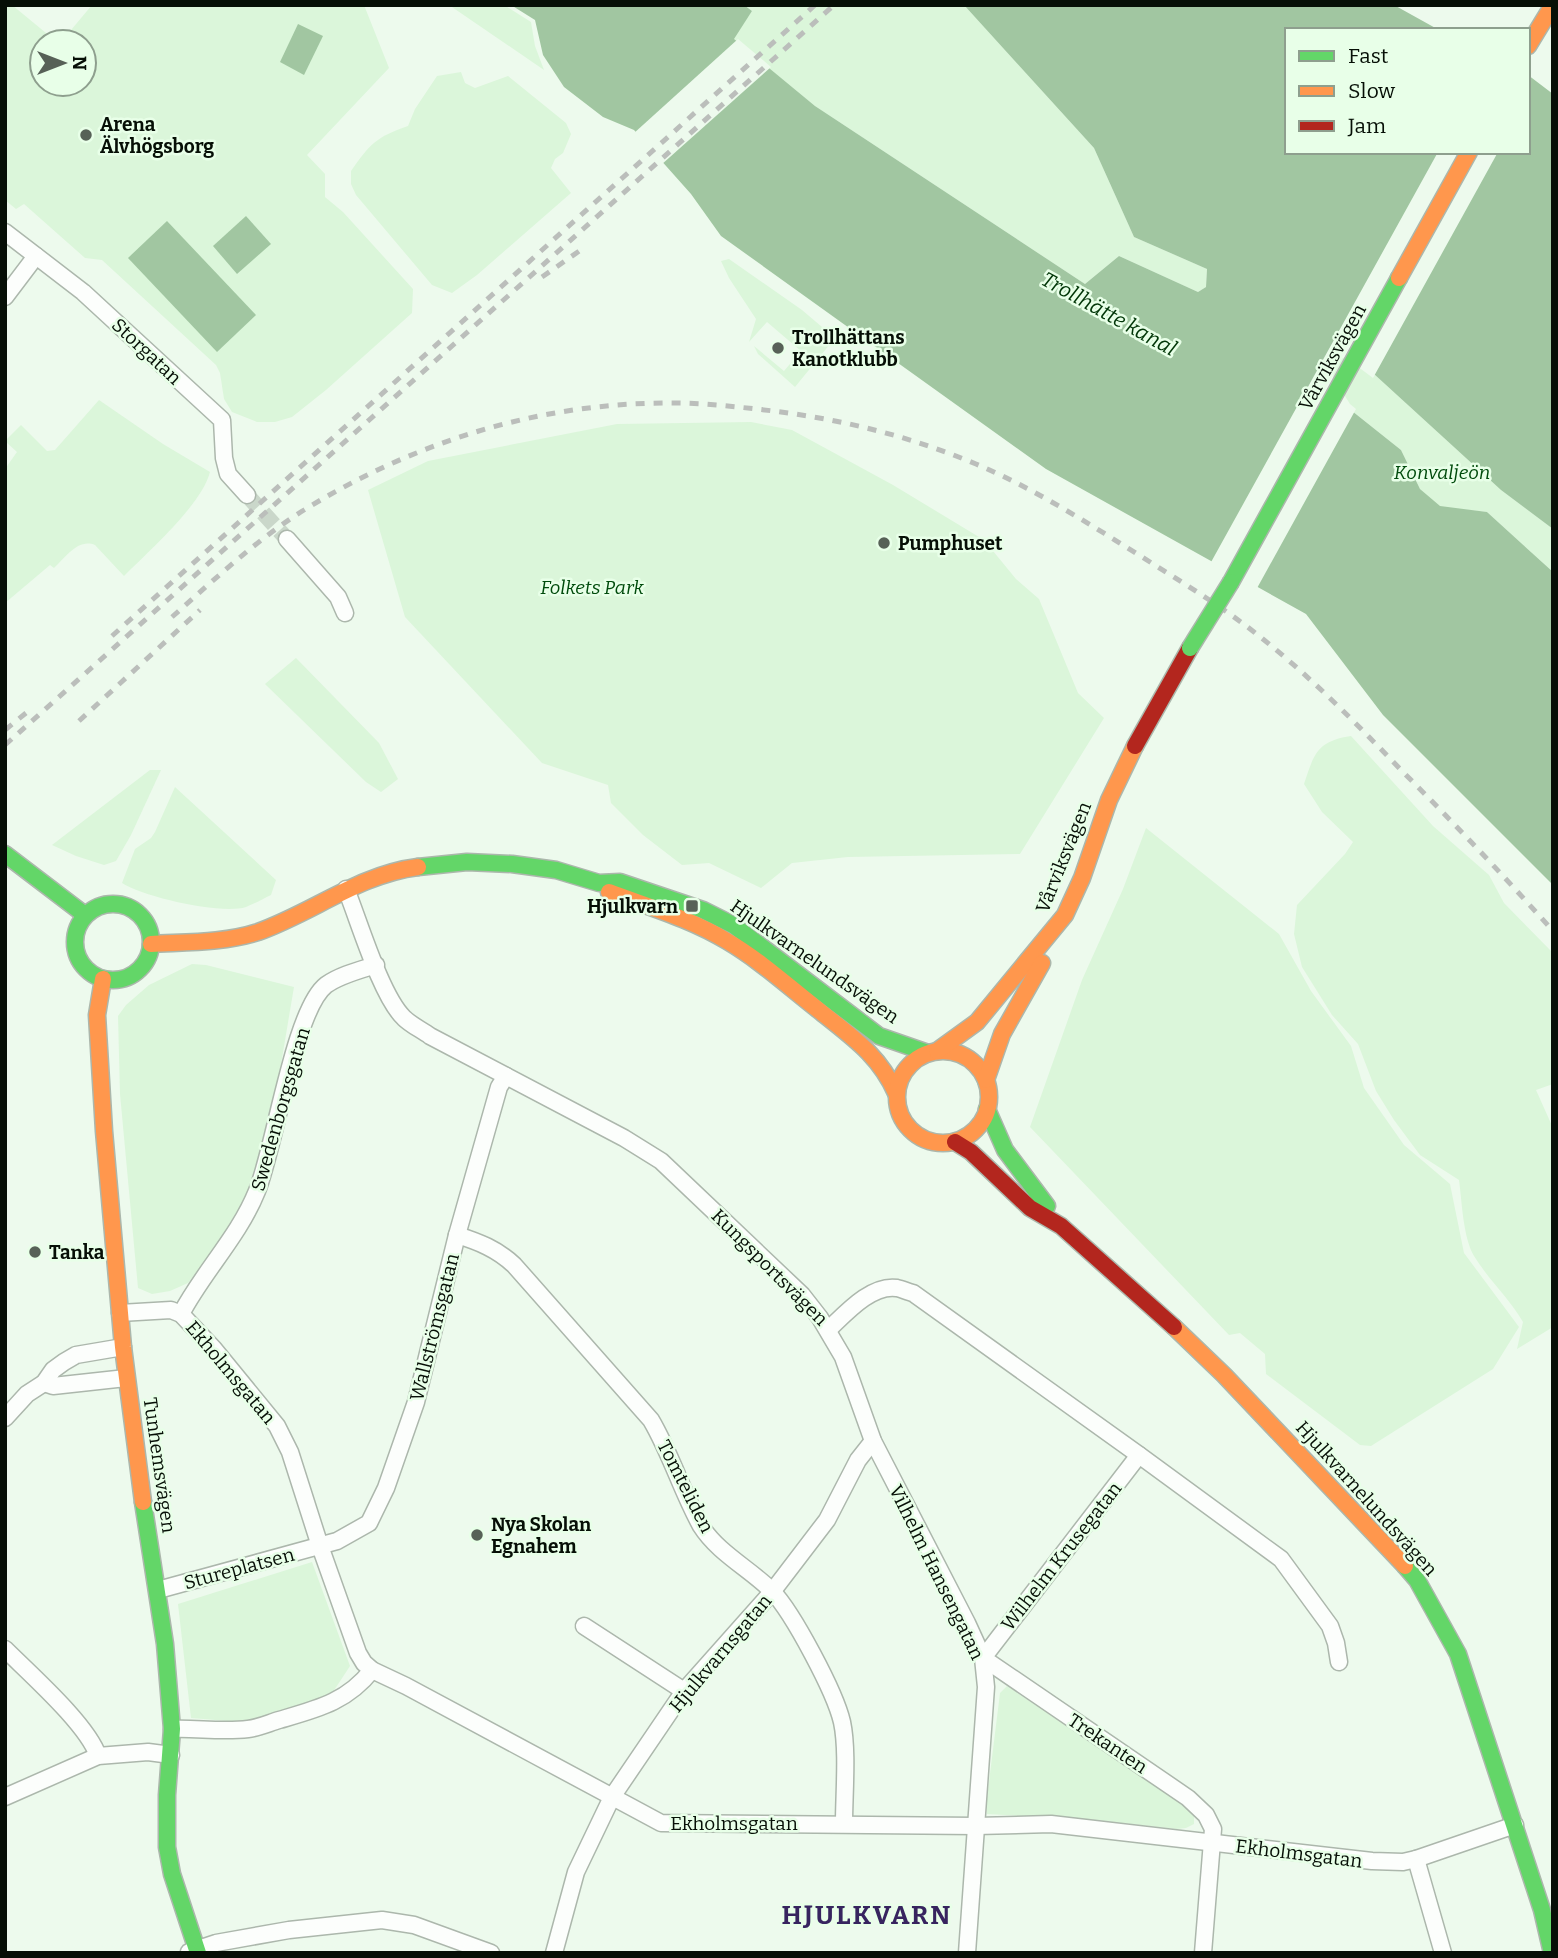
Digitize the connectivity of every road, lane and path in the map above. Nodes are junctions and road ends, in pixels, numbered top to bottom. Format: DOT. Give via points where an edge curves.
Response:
graph roads {
  1 [pos="1553,5"];
  2 [pos="1530,43"];
  3 [pos="1468,154"];
  4 [pos="5,232"];
  5 [pos="36,256"];
  6 [pos="5,297"];
  7 [pos="247,495"];
  8 [pos="287,539"];
  9 [pos="345,612"];
  10 [pos="5,854"];
  11 [pos="599,883"];
  12 [pos="346,890"];
  13 [pos="85,915"];
  14 [pos="1054,935"];
  15 [pos="151,944"];
  16 [pos="376,965"];
  17 [pos="103,979"];
  18 [pos="932,1052"];
  19 [pos="506,1076"];
  20 [pos="986,1080"];
  21 [pos="896,1093"];
  22 [pos="987,1109"];
  23 [pos="955,1142"];
  24 [pos="1061,1226"];
  25 [pos="457,1235"];
  26 [pos="120,1313"];
  27 [pos="181,1314"];
  28 [pos="828,1330"];
  29 [pos="123,1347"];
  30 [pos="126,1378"];
  31 [pos="44,1383"];
  32 [pos="5,1418"];
  33 [pos="873,1441"];
  34 [pos="1139,1454"];
  35 [pos="320,1546"];
  36 [pos="158,1590"];
  37 [pos="772,1592"];
  38 [pos="584,1626"];
  39 [pos="5,1649"];
  40 [pos="983,1658"];
  41 [pos="1339,1662"];
  42 [pos="372,1670"];
  43 [pos="684,1691"];
  44 [pos="172,1729"];
  45 [pos="171,1755"];
  46 [pos="98,1756"];
  47 [pos="5,1797"];
  48 [pos="612,1797"];
  49 [pos="844,1824"];
  50 [pos="1515,1825"];
  51 [pos="976,1826"];
  52 [pos="1212,1843"];
  53 [pos="1416,1858"];
  54 [pos="1547,1908"];
  55 [pos="194,1952"];
  56 [pos="491,1953"];
  57 [pos="554,1953"];
  58 [pos="967,1953"];
  59 [pos="1203,1953"];
  60 [pos="1443,1953"];
  61 [pos="1552,1953"];
  1 -- 2 [label="street"];
  3 -- 14 [label="street, Vårviksvägen, bridge" via="1231,582 1138,738"];
  4 -- 5 [label="street, Storgatan"];
  5 -- 6 [label="street"];
  5 -- 7 [label="street, Storgatan" via="83,292 222,420 228,474"];
  8 -- 9 [label="street" via="338,597"];
  10 -- 13 [label="street"];
  11 -- 12 [label="street, Hjulkvarnelundsvägen" via="556,870 467,862 404,869"];
  11 -- 18 [label="street, Hjulkvarnelundsvägen" via="620,882 644,889 733,925 879,1036"];
  11 -- 21 [label="street, Hjulkvarnelundsvägen" via="612,895 690,922 753,959 869,1051"];
  12 -- 15 [label="street, Hjulkvarnelundsvägen" via="260,931 229,940"];
  12 -- 16 [label="street, Kungsportsvägen"];
  13 -- 15 [label="street" via="105,904 128,906 146,922"];
  13 -- 17 [label="street" via="77,926 76,952 81,964"];
  14 -- 18 [label="street, Vårviksvägen" via="1041,944 977,1022"];
  14 -- 20 [label="street" via="1048,954 1011,1013"];
  15 -- 17 [label="street" via="135,973"];
  16 -- 19 [label="street, Kungsportsvägen" via="403,1017"];
  16 -- 27 [label="street, Swedenborgsgatan" via="327,984 316,995 257,1192"];
  17 -- 26 [label="street, Tunhemsvägen" via="97,1015"];
  18 -- 20 [label="street" via="954,1052 968,1059"];
  18 -- 21 [label="street" via="908,1066"];
  19 -- 25 [label="street, Wallströmsgatan"];
  19 -- 28 [label="street, Kungsportsvägen" via="661,1161 802,1295"];
  20 -- 22 [label="street"];
  21 -- 23 [label="street" via="909,1130 926,1141"];
  22 -- 23 [label="street" via="973,1133"];
  22 -- 24 [label="street, Hjulkvarnelundsvägen" via="1008,1158"];
  23 -- 24 [label="street, Hjulkvarnelundsvägen" via="1030,1208"];
  24 -- 50 [label="street, Hjulkvarnelundsvägen" via="1224,1375 1417,1580 1458,1654"];
  25 -- 35 [label="street, Wallströmsgatan" via="416,1402 376,1511 363,1527"];
  25 -- 37 [label="street, Tomteliden" via="501,1253 514,1265 651,1420 702,1526"];
  26 -- 27 [label="street, Ekholmsgatan" via="171,1310"];
  26 -- 29 [label="street, Tunhemsvägen"];
  27 -- 35 [label="street, Ekholmsgatan" via="277,1426"];
  28 -- 33 [label="street, Vilhelm Hansengatan" via="843,1357"];
  28 -- 34 [label="street, Kungsportsvägen" via="864,1298 881,1290 895,1287 913,1293"];
  29 -- 30 [label="street, Tunhemsvägen"];
  29 -- 31 [label="street" via="76,1355 53,1370"];
  30 -- 31 [label="street" via="53,1387"];
  30 -- 36 [label="street, Tunhemsvägen"];
  31 -- 32 [label="street"];
  33 -- 37 [label="street, Hjulkvarnsgatan" via="827,1520"];
  33 -- 40 [label="street, Vilhelm Hansengatan"];
  34 -- 40 [label="street, Wilhelm Krusegatan"];
  34 -- 41 [label="street, Kungsportsvägen" via="1281,1559 1330,1626"];
  35 -- 36 [label="street, Stureplatsen"];
  35 -- 42 [label="street, Ekholmsgatan" via="358,1653"];
  36 -- 44 [label="street, Tunhemsvägen"];
  37 -- 43 [label="street, Hjulkvarnsgatan"];
  37 -- 49 [label="street, Tomteliden" via="793,1620 842,1723"];
  38 -- 43 [label="street"];
  39 -- 46 [label="street" via="75,1721 94,1743"];
  40 -- 51 [label="street, Vilhelm Hansengatan" via="986,1688"];
  40 -- 52 [label="street, Trekanten" via="1188,1798 1206,1815 1213,1829"];
  42 -- 44 [label="street" via="338,1700 248,1729"];
  42 -- 48 [label="street, Ekholmsgatan"];
  43 -- 48 [label="street, Hjulkvarnsgatan"];
  44 -- 45 [label="street, Tunhemsvägen"];
  45 -- 46 [label="street"];
  45 -- 55 [label="street, Tunhemsvägen" via="167,1847"];
  46 -- 47 [label="street"];
  48 -- 49 [label="street, Ekholmsgatan" via="661,1823"];
  48 -- 57 [label="street, Hjulkvarnsgatan" via="576,1872"];
  49 -- 51 [label="street, Ekholmsgatan"];
  50 -- 53 [label="street, Ekholmsgatan"];
  50 -- 54 [label="street, Hjulkvarnelundsvägen"];
  51 -- 52 [label="street, Ekholmsgatan" via="1051,1824"];
  51 -- 58 [label="street, Vilhelm Hansengatan"];
  52 -- 53 [label="street, Ekholmsgatan" via="1372,1861"];
  52 -- 59 [label="street"];
  53 -- 60 [label="street"];
  54 -- 61 [label="street, Hjulkvarnelundsvägen"];
  55 -- 56 [label="street" via="216,1943 289,1930 383,1920 414,1925"];
}
